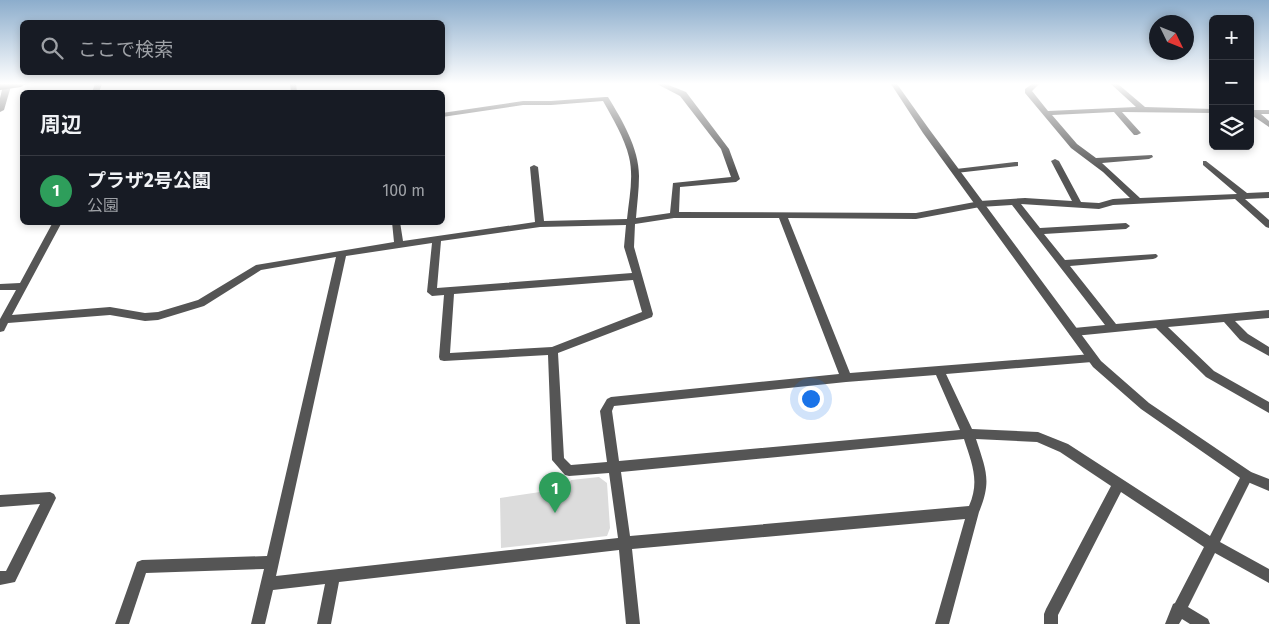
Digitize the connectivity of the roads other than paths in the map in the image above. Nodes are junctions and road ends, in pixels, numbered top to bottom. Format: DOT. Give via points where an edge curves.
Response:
graph roads {
  1 [pos="614,113"];
  2 [pos="698,113"];
  3 [pos="915,113"];
  4 [pos="1047,113"];
  5 [pos="1119,113"];
  6 [pos="1254,114"];
  7 [pos="1269,125"];
  8 [pos="1136,133"];
  9 [pos="1148,157"];
  10 [pos="1055,161"];
  11 [pos="1094,161"];
  12 [pos="1206,163"];
  13 [pos="1015,164"];
  14 [pos="534,167"];
  15 [pos="956,171"];
  16 [pos="1269,195"];
  17 [pos="1242,196"];
  18 [pos="1138,201"];
  19 [pos="1015,202"];
  20 [pos="980,204"];
  21 [pos="1078,205"];
  22 [pos="674,215"];
  23 [pos="782,215"];
  24 [pos="632,222"];
  25 [pos="540,224"];
  26 [pos="56,225"];
  27 [pos="396,225"];
  28 [pos="1269,225"];
  29 [pos="1126,226"];
  30 [pos="1038,231"];
  31 [pos="437,240"];
  32 [pos="399,243"];
  33 [pos="342,253"];
  34 [pos="1153,256"];
  35 [pos="1062,262"];
  36 [pos="636,276"];
  37 [pos="23,286"];
  38 [pos="0,287"];
  39 [pos="449,291"];
  40 [pos="1269,314"];
  41 [pos="1226,318"];
  42 [pos="2,323"];
  43 [pos="1158,324"];
  44 [pos="1113,328"];
  45 [pos="1074,332"];
  46 [pos="552,351"];
  47 [pos="1269,352"];
  48 [pos="1092,358"];
  49 [pos="939,370"];
  50 [pos="846,378"];
  51 [pos="1269,408"];
  52 [pos="968,434"];
  53 [pos="614,467"];
  54 [pos="1247,476"];
  55 [pos="1119,483"];
  56 [pos="1269,485"];
  57 [pos="0,500"];
  58 [pos="973,512"];
  59 [pos="625,543"];
  60 [pos="1213,545"];
  61 [pos="271,562"];
  62 [pos="334,575"];
  63 [pos="1269,576"];
  64 [pos="0,578"];
  65 [pos="266,584"];
  66 [pos="1178,609"];
  67 [pos="122,624"];
  68 [pos="258,624"];
  69 [pos="324,624"];
  70 [pos="633,624"];
  71 [pos="942,624"];
  72 [pos="1051,624"];
  73 [pos="1172,624"];
  74 [pos="1202,624"];
  1 -- 24 [label="street" via="633,157"];
  2 -- 22 [label="street" via="725,149 736,179 676,185"];
  3 -- 15 [label="street"];
  4 -- 11 [label="street" via="1074,146"];
  5 -- 8 [label="street"];
  6 -- 7 [label="street"];
  9 -- 11 [label="street"];
  10 -- 21 [label="street"];
  11 -- 18 [label="street"];
  12 -- 17 [label="street"];
  13 -- 15 [label="street"];
  14 -- 25 [label="street"];
  15 -- 20 [label="street"];
  16 -- 17 [label="street"];
  17 -- 18 [label="street"];
  17 -- 28 [label="street"];
  18 -- 21 [label="street"];
  19 -- 20 [label="street"];
  19 -- 21 [label="street"];
  19 -- 30 [label="street"];
  20 -- 23 [label="street" via="916,216"];
  20 -- 45 [label="street"];
  22 -- 23 [label="street"];
  22 -- 24 [label="street"];
  23 -- 50 [label="street"];
  24 -- 25 [label="street"];
  24 -- 36 [label="street" via="629,247"];
  25 -- 31 [label="street"];
  26 -- 37 [label="street"];
  27 -- 32 [label="street"];
  29 -- 30 [label="street"];
  30 -- 35 [label="street"];
  31 -- 32 [label="street"];
  31 -- 39 [label="street" via="432,292"];
  32 -- 33 [label="street"];
  33 -- 42 [label="street" via="260,267 201,303 158,316 110,311"];
  33 -- 61 [label="street"];
  34 -- 35 [label="street"];
  35 -- 44 [label="street"];
  36 -- 39 [label="street"];
  36 -- 46 [label="street" via="648,314"];
  37 -- 38 [label="street"];
  37 -- 42 [label="street"];
  39 -- 46 [label="street" via="444,358"];
  40 -- 41 [label="street"];
  41 -- 43 [label="street"];
  41 -- 47 [label="street" via="1244,337"];
  43 -- 44 [label="street"];
  43 -- 51 [label="street" via="1210,374"];
  44 -- 45 [label="street"];
  45 -- 48 [label="street"];
  46 -- 53 [label="street" via="558,460 569,472"];
  48 -- 49 [label="street"];
  48 -- 54 [label="street" via="1145,406"];
  49 -- 50 [label="street"];
  49 -- 52 [label="street"];
  50 -- 53 [label="street" via="610,402 606,411"];
  52 -- 53 [label="street"];
  52 -- 55 [label="street" via="1038,437 1064,448"];
  52 -- 58 [label="street" via="981,474 980,495"];
  53 -- 59 [label="street"];
  54 -- 56 [label="street"];
  54 -- 60 [label="street"];
  55 -- 60 [label="street"];
  55 -- 72 [label="street" via="1051,614"];
  57 -- 64 [label="street" via="50,498 10,577"];
  58 -- 59 [label="street"];
  58 -- 71 [label="street"];
  59 -- 62 [label="street"];
  59 -- 70 [label="street"];
  60 -- 63 [label="street"];
  60 -- 66 [label="street"];
  61 -- 65 [label="street"];
  61 -- 67 [label="street" via="142,567"];
  62 -- 65 [label="street"];
  62 -- 69 [label="street"];
  65 -- 68 [label="street"];
  66 -- 73 [label="street"];
  66 -- 74 [label="street"];
}
